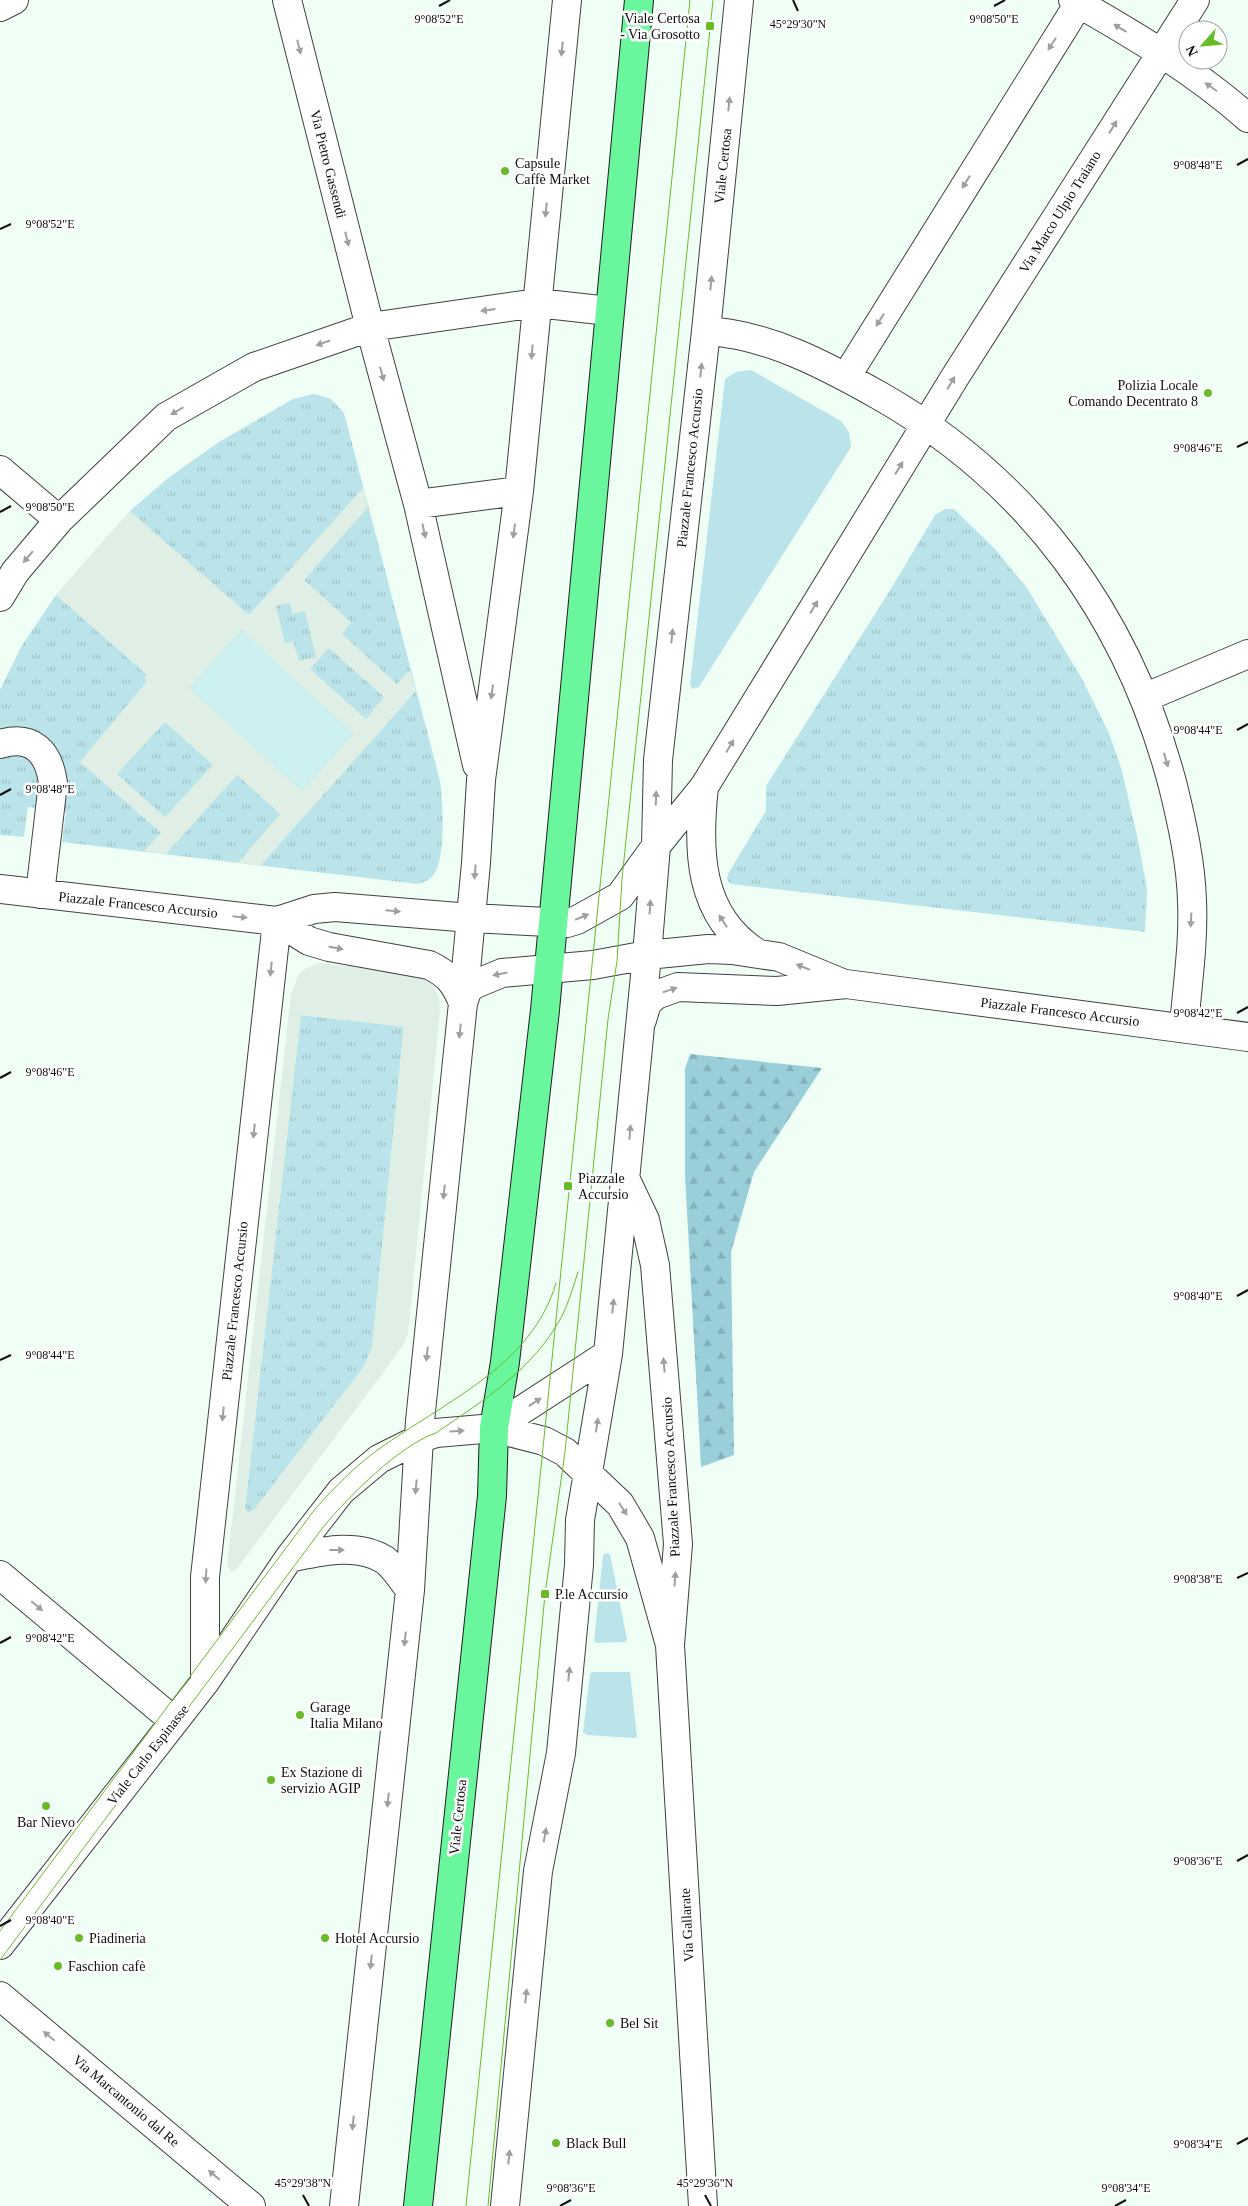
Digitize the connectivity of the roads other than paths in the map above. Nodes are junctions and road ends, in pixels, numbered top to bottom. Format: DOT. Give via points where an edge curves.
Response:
graph roads {
  1 [pos="14,0"];
  2 [pos="287,0"];
  3 [pos="567,0"];
  4 [pos="639,0"];
  5 [pos="739,0"];
  6 [pos="1195,0"];
  7 [pos="1077,1"];
  8 [pos="0,7"];
  9 [pos="1161,52"];
  10 [pos="1248,118"];
  11 [pos="537,303"];
  12 [pos="609,311"];
  13 [pos="370,327"];
  14 [pos="706,331"];
  15 [pos="846,377"];
  16 [pos="926,424"];
  17 [pos="0,470"];
  18 [pos="519,492"];
  19 [pos="418,504"];
  20 [pos="59,520"];
  21 [pos="0,597"];
  22 [pos="1248,654"];
  23 [pos="1144,698"];
  24 [pos="0,744"];
  25 [pos="481,780"];
  26 [pos="704,787"];
  27 [pos="656,846"];
  28 [pos="0,890"];
  29 [pos="40,894"];
  30 [pos="471,918"];
  31 [pos="277,921"];
  32 [pos="554,922"];
  33 [pos="758,954"];
  34 [pos="647,955"];
  35 [pos="549,970"];
  36 [pos="846,984"];
  37 [pos="463,1003"];
  38 [pos="640,1024"];
  39 [pos="1184,1028"];
  40 [pos="1248,1037"];
  41 [pos="626,1180"];
  42 [pos="608,1354"];
  43 [pos="494,1428"];
  44 [pos="421,1438"];
  45 [pos="590,1474"];
  46 [pos="289,1558"];
  47 [pos="0,1575"];
  48 [pos="410,1590"];
  49 [pos="670,1645"];
  50 [pos="205,1682"];
  51 [pos="174,1721"];
  52 [pos="0,1945"];
  53 [pos="0,1996"];
  54 [pos="251,2206"];
  55 [pos="344,2206"];
  56 [pos="418,2206"];
  57 [pos="505,2206"];
  58 [pos="704,2206"];
  1 -- 8 [label="street"];
  2 -- 13 [label="street, Via Pietro Gassendi, one-way"];
  3 -- 11 [label="street, one-way"];
  4 -- 12 [label="main road"];
  14 -- 5 [label="street, Viale Certosa, one-way"];
  6 -- 9 [label="street, Via Marco Ulpio Traiano"];
  9 -- 7 [label="street, one-way"];
  7 -- 15 [label="street, one-way"];
  10 -- 9 [label="street, one-way"];
  16 -- 9 [label="street, Via Marco Ulpio Traiano, one-way"];
  11 -- 12 [label="street"];
  11 -- 13 [label="street, one-way"];
  11 -- 18 [label="street, Piazzale Francesco Accursio, one-way"];
  12 -- 32 [label="main road"];
  13 -- 19 [label="street, Piazzale Francesco Accursio, one-way"];
  13 -- 20 [label="street, one-way" via="254,367 166,417"];
  14 -- 15 [label="street" via="730,332 781,348"];
  27 -- 14 [label="street, Piazzale Francesco Accursio, one-way" via="658,760"];
  15 -- 16 [label="street"];
  16 -- 23 [label="street" via="990,477 1067,558 1118,638"];
  26 -- 16 [label="street, Piazzale Francesco Accursio, one-way"];
  17 -- 20 [label="street"];
  18 -- 19 [label="street"];
  18 -- 25 [label="street, Piazzale Francesco Accursio, one-way"];
  19 -- 25 [label="street, Piazzale Francesco Accursio, one-way"];
  20 -- 21 [label="street, one-way" via="15,572"];
  22 -- 23 [label="street"];
  23 -- 39 [label="street, one-way" via="1165,756 1181,820 1192,901"];
  24 -- 29 [label="street" via="13,740 28,742 42,751 51,766 53,783"];
  25 -- 30 [label="street, Piazzale Francesco Accursio, one-way"];
  26 -- 27 [label="street, Piazzale Francesco Accursio"];
  33 -- 26 [label="street, Piazzale Francesco Accursio, one-way" via="727,928 708,892 701,830"];
  32 -- 27 [label="street, Piazzale Francesco Accursio, one-way" via="577,920 620,896"];
  34 -- 27 [label="street, Piazzale Francesco Accursio, one-way"];
  28 -- 29 [label="street, Piazzale Francesco Accursio"];
  29 -- 31 [label="street, Piazzale Francesco Accursio, one-way"];
  31 -- 30 [label="street, Piazzale Francesco Accursio, one-way" via="314,909 335,907"];
  30 -- 32 [label="street, Piazzale Francesco Accursio"];
  30 -- 37 [label="street, Piazzale Francesco Accursio"];
  31 -- 37 [label="street, Piazzale Francesco Accursio, one-way" via="309,941 329,947 439,969 454,981"];
  31 -- 50 [label="street, Piazzale Francesco Accursio, one-way" via="205,1577"];
  32 -- 35 [label="main road"];
  33 -- 34 [label="street, Piazzale Francesco Accursio" via="708,949"];
  36 -- 33 [label="street, Piazzale Francesco Accursio, one-way" via="779,957"];
  34 -- 35 [label="street, Piazzale Francesco Accursio"];
  34 -- 38 [label="street, Piazzale Francesco Accursio"];
  35 -- 37 [label="street, Piazzale Francesco Accursio, one-way" via="490,976 473,985"];
  35 -- 43 [label="main road" via="505,1362"];
  38 -- 36 [label="street, Piazzale Francesco Accursio, one-way" via="647,1003 656,996 685,986 777,991"];
  36 -- 39 [label="street, Piazzale Francesco Accursio"];
  37 -- 44 [label="street, Piazzale Francesco Accursio, one-way" via="420,1421"];
  41 -- 38 [label="street, Piazzale Francesco Accursio, one-way"];
  39 -- 40 [label="street, Piazzale Francesco Accursio"];
  42 -- 41 [label="street, Piazzale Francesco Accursio, one-way"];
  49 -- 41 [label="street, Piazzale Francesco Accursio, one-way" via="678,1544 655,1265 645,1220"];
  43 -- 42 [label="street, Piazzale Francesco Accursio, one-way"];
  45 -- 42 [label="street, Piazzale Francesco Accursio, one-way"];
  44 -- 43 [label="street, Piazzale Francesco Accursio, one-way" via="436,1433"];
  43 -- 45 [label="street, Piazzale Francesco Accursio" via="544,1441 564,1452"];
  43 -- 56 [label="main road, Viale Certosa" via="492,1496"];
  44 -- 46 [label="street, Viale Carlo Espinasse" via="379,1459 342,1491"];
  44 -- 48 [label="street, Piazzale Francesco Accursio, one-way"];
  45 -- 49 [label="street, Piazzale Francesco Accursio, one-way" via="620,1504 640,1538"];
  57 -- 45 [label="street, one-way" via="538,1871 561,1753 580,1565 580,1520"];
  46 -- 48 [label="street, one-way" via="334,1549 370,1553 386,1561"];
  46 -- 50 [label="street, Viale Carlo Espinasse"];
  47 -- 51 [label="street, one-way"];
  48 -- 55 [label="street, one-way"];
  49 -- 58 [label="street, Via Gallarate"];
  50 -- 51 [label="street, Viale Carlo Espinasse"];
  51 -- 52 [label="street, Viale Carlo Espinasse"];
  54 -- 53 [label="street, Via Marcantonio dal Re, one-way"];
}
